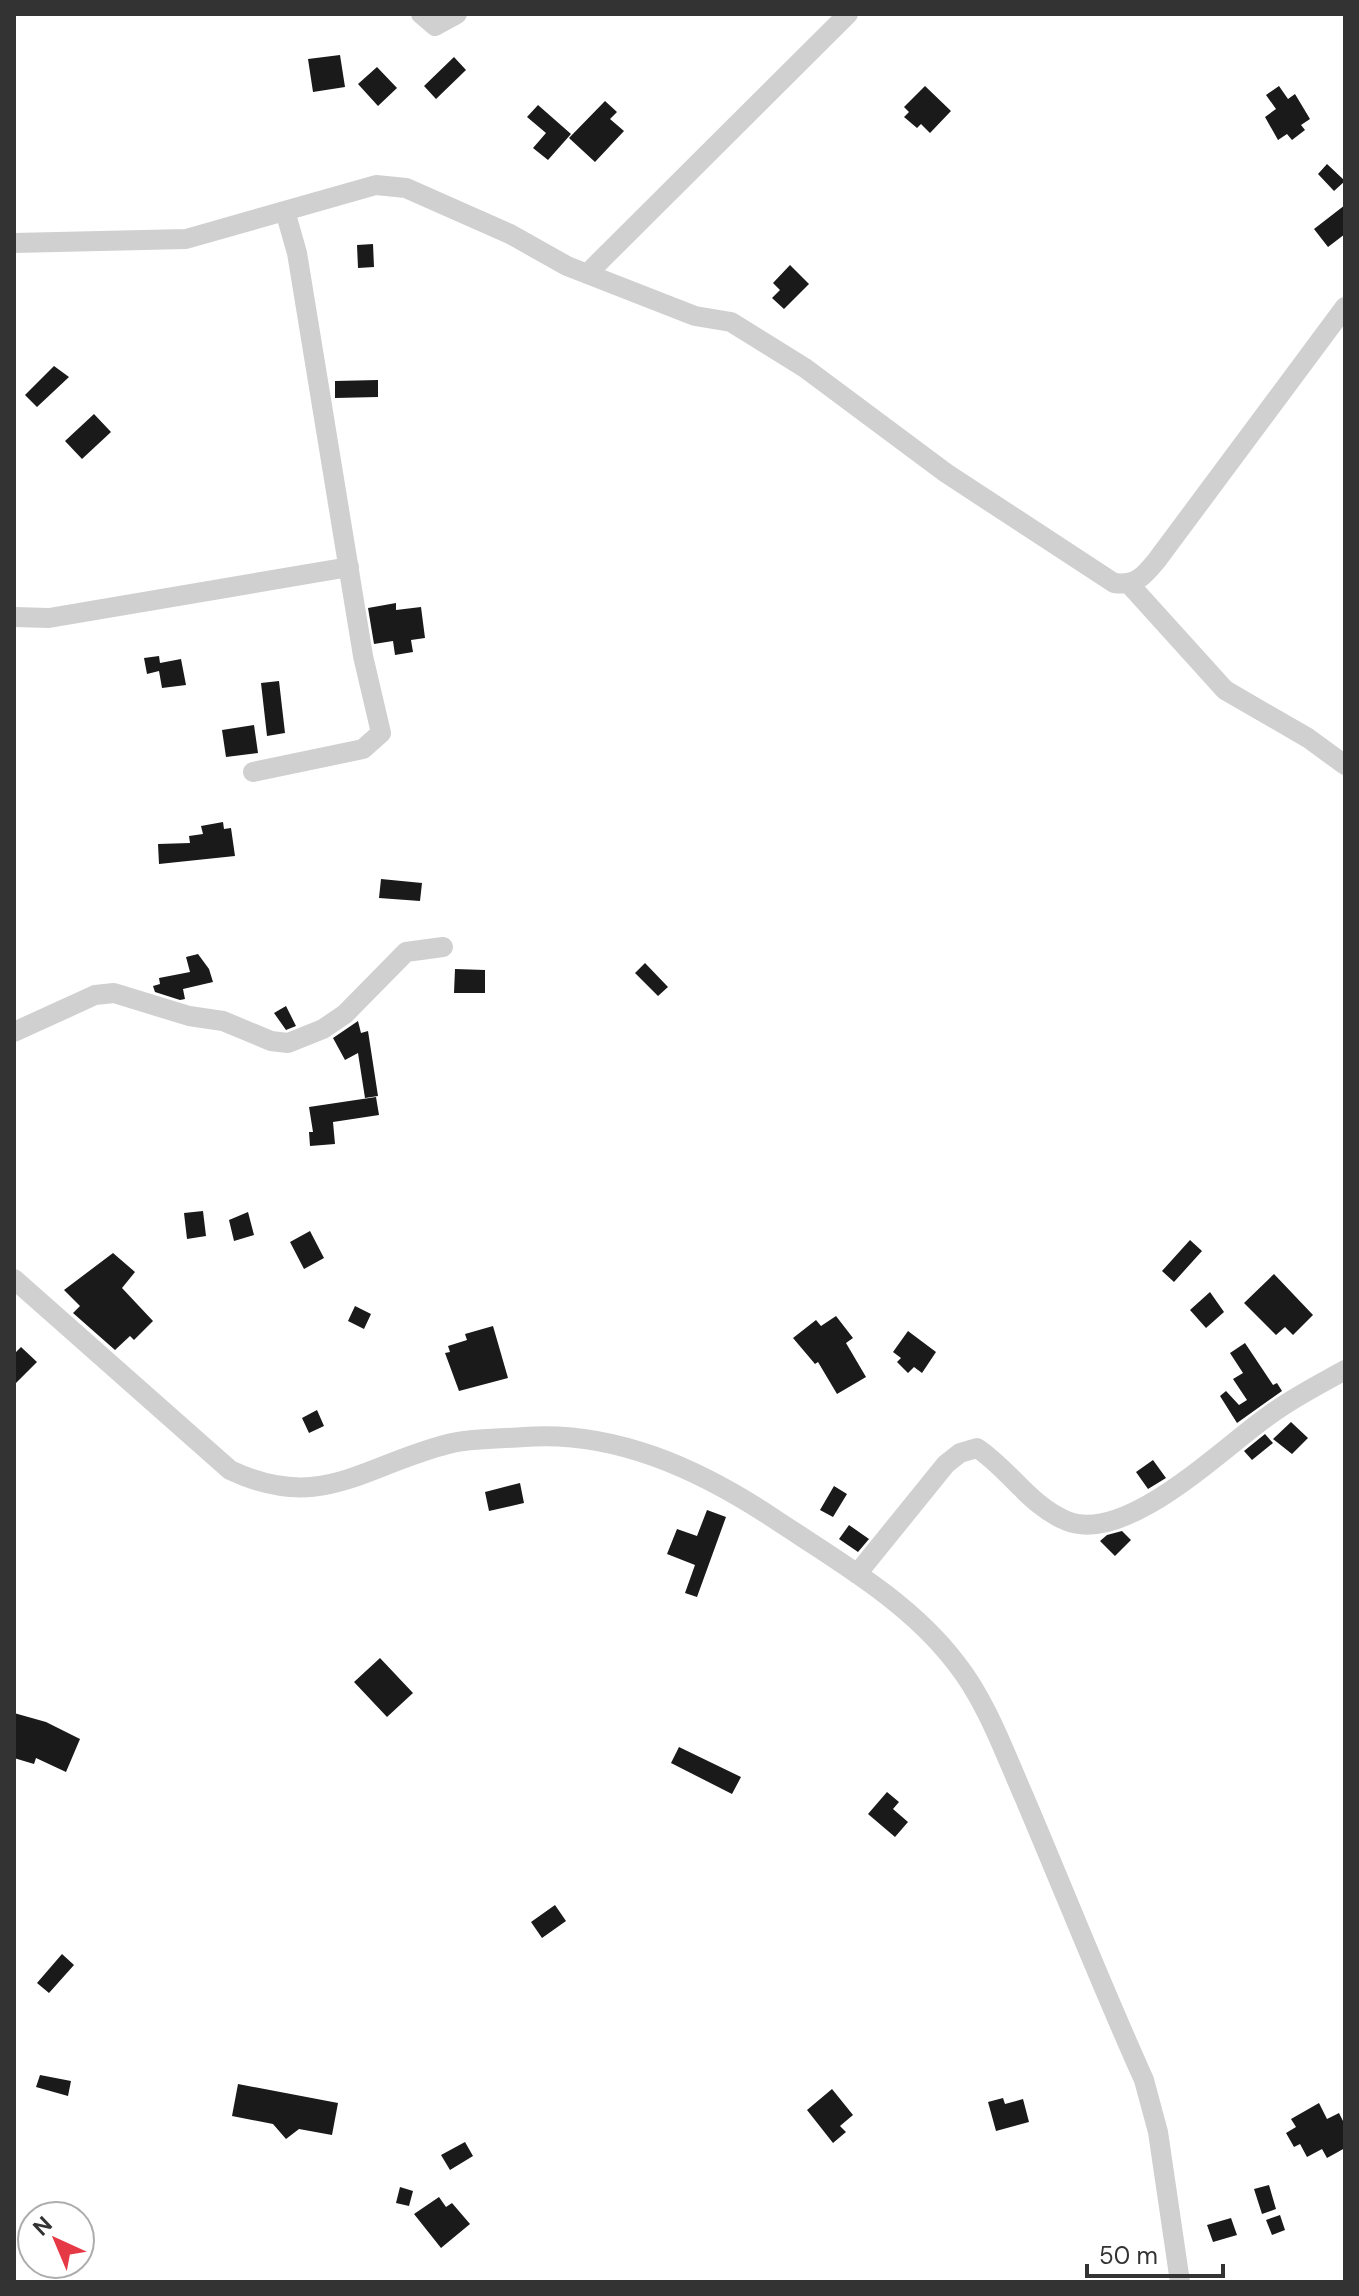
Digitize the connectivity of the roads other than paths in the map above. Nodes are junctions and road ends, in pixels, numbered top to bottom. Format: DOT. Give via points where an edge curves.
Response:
graph roads {
  1 [pos="421,14"];
  2 [pos="457,14"];
  3 [pos="848,14"];
  4 [pos="285,211"];
  5 [pos="14,243"];
  6 [pos="587,274"];
  7 [pos="1345,307"];
  8 [pos="349,567"];
  9 [pos="1130,585"];
  10 [pos="14,617"];
  11 [pos="1345,765"];
  12 [pos="253,772"];
  13 [pos="443,947"];
  14 [pos="14,1032"];
  15 [pos="14,1279"];
  16 [pos="1345,1370"];
  17 [pos="857,1574"];
  18 [pos="1180,2282"];
  1 -- 2 [label="street" via="435,26"];
  3 -- 6 [label="street"];
  4 -- 5 [label="street" via="186,239"];
  4 -- 6 [label="street" via="390,184 510,234"];
  4 -- 8 [label="street" via="297,253"];
  6 -- 9 [label="street" via="748,331 946,473 1114,583"];
  7 -- 9 [label="street" via="1157,560"];
  8 -- 10 [label="street" via="49,618"];
  8 -- 12 [label="street" via="381,733 363,749"];
  9 -- 11 [label="street" via="1225,690"];
  13 -- 14 [label="street" via="406,952 345,1014 288,1043 114,993 95,995"];
  15 -- 17 [label="street" via="230,1470 256,1482 282,1489 322,1488 449,1444 543,1435 610,1442 731,1490"];
  16 -- 17 [label="street" via="1271,1413 1195,1473 1115,1521 1090,1526 1068,1522 977,1448 960,1453"];
  17 -- 18 [label="street" via="943,1647 964,1674 997,1737 1153,2107"];
}
